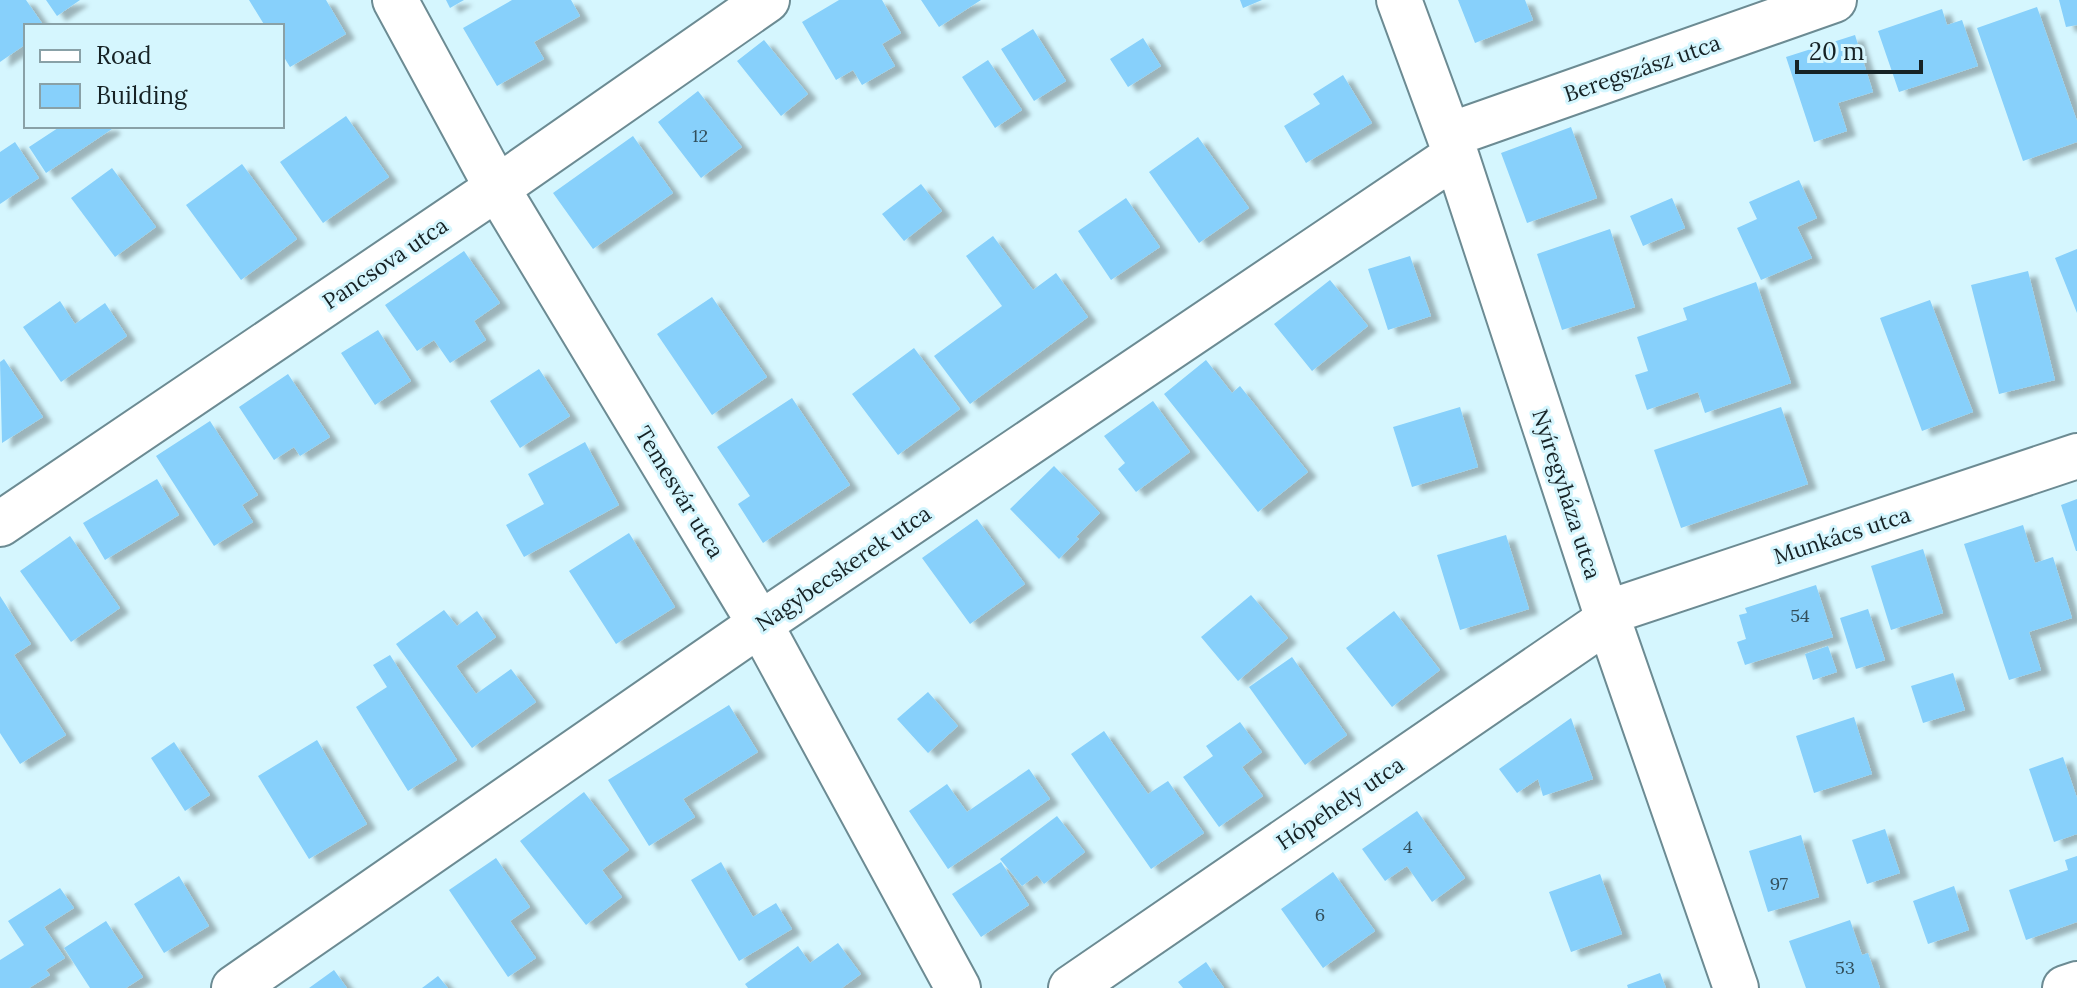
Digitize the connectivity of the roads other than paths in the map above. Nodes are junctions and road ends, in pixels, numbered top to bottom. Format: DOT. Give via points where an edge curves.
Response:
graph roads {
  1 [pos="395,0"];
  2 [pos="767,0"];
  3 [pos="1399,0"];
  4 [pos="1834,0"];
  5 [pos="1453,145"];
  6 [pos="497,188"];
  7 [pos="2077,456"];
  8 [pos="0,524"];
  9 [pos="1608,616"];
  10 [pos="760,624"];
  11 [pos="2077,984"];
  12 [pos="234,988"];
  13 [pos="958,988"];
  14 [pos="1071,988"];
  15 [pos="1736,988"];
  16 [pos="2065,988"];
  1 -- 6 [label="street, Temesvár utca"];
  2 -- 6 [label="street, Pancsova utca"];
  3 -- 5 [label="street, Nyíregyháza utca"];
  4 -- 5 [label="street, Beregszász utca"];
  5 -- 9 [label="street, Nyíregyháza utca"];
  5 -- 10 [label="street, Nagybecskerek utca"];
  6 -- 8 [label="street, Pancsova utca"];
  6 -- 10 [label="street, Temesvár utca"];
  7 -- 9 [label="street, Munkács utca"];
  9 -- 14 [label="street, Hópehely utca"];
  9 -- 15 [label="street, Nyíregyháza utca"];
  10 -- 12 [label="street, Nagybecskerek utca"];
  10 -- 13 [label="street, Temesvár utca"];
  11 -- 16 [label="street"];
}
